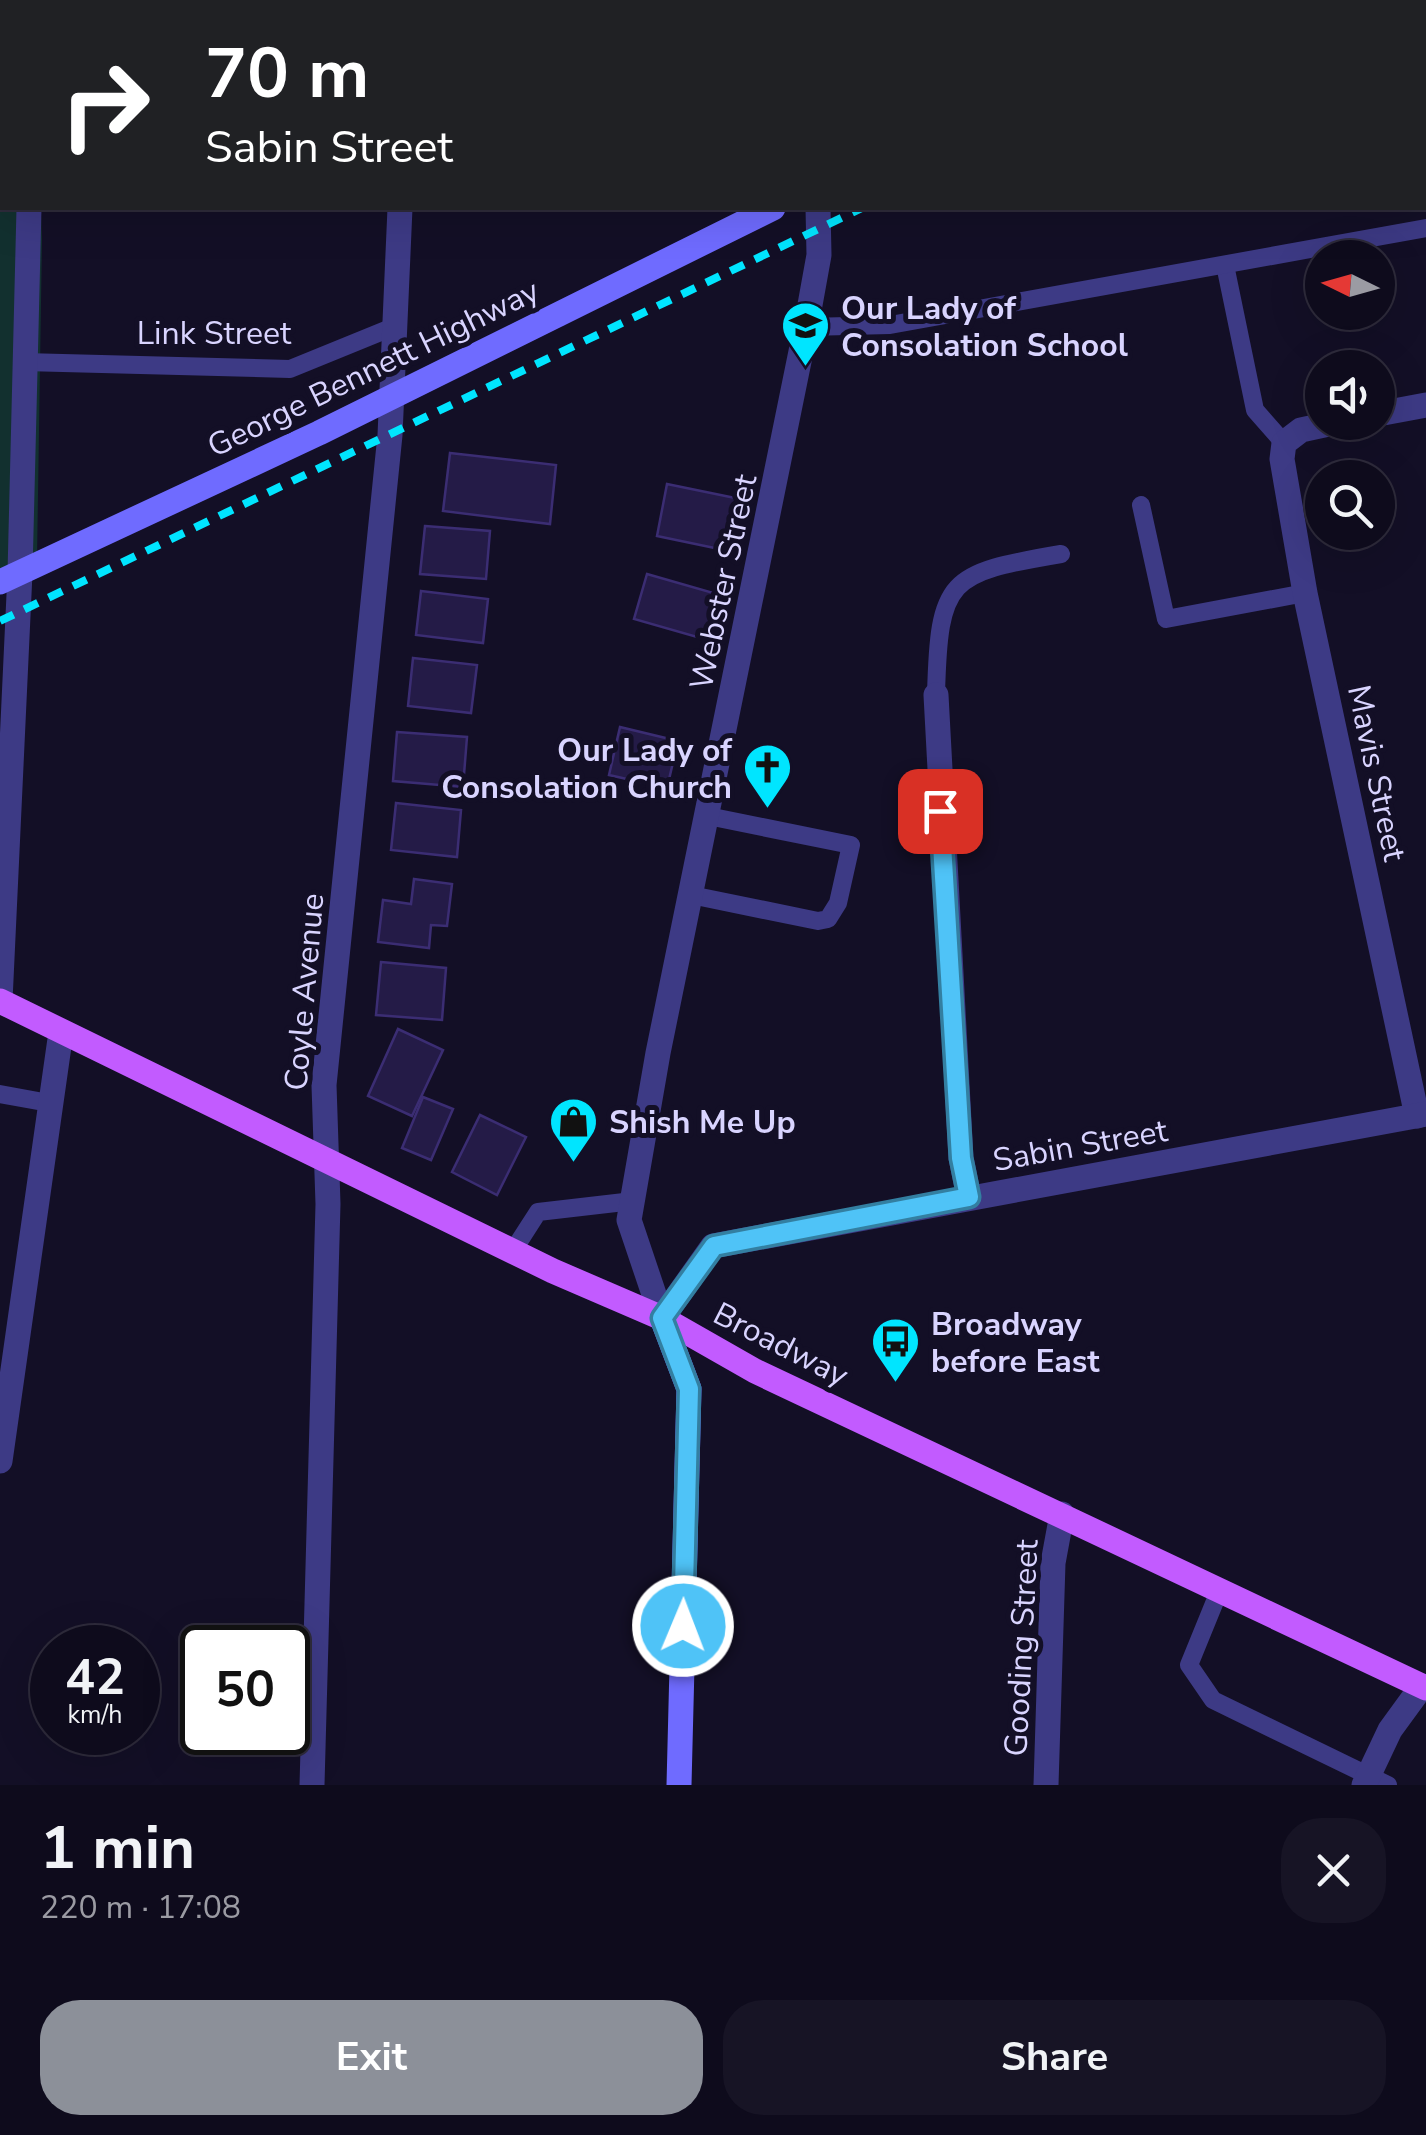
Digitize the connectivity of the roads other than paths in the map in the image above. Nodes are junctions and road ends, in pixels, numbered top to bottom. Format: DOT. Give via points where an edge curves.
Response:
graph roads {
  1 [pos="29,210"];
  2 [pos="400,210"];
  3 [pos="769,210"];
  4 [pos="818,210"];
  5 [pos="1426,228"];
  6 [pos="1225,265"];
  7 [pos="398,325"];
  8 [pos="806,327"];
  9 [pos="24,362"];
  10 [pos="392,396"];
  11 [pos="1426,404"];
  12 [pos="1395,410"];
  13 [pos="1305,429"];
  14 [pos="1284,443"];
  15 [pos="1141,505"];
  16 [pos="1060,554"];
  17 [pos="10,578"];
  18 [pos="1304,592"];
  19 [pos="936,695"];
  20 [pos="708,816"];
  21 [pos="691,895"];
  22 [pos="0,1001"];
  23 [pos="62,1032"];
  24 [pos="0,1094"];
  25 [pos="49,1103"];
  26 [pos="1421,1115"];
  27 [pos="329,1161"];
  28 [pos="969,1197"];
  29 [pos="633,1200"];
  30 [pos="514,1252"];
  31 [pos="662,1318"];
  32 [pos="0,1461"];
  33 [pos="1062,1514"];
  34 [pos="1220,1590"];
  35 [pos="1424,1687"];
  36 [pos="1374,1782"];
  37 [pos="312,1785"];
  38 [pos="680,1785"];
  39 [pos="1046,1785"];
  1 -- 9 [label="street"];
  2 -- 7 [label="street, Coyle Avenue"];
  3 -- 10 [label="main road, George Bennett Highway"];
  4 -- 8 [label="street, Webster Street" via="819,255"];
  5 -- 6 [label="lane"];
  6 -- 8 [label="lane" via="890,324"];
  6 -- 14 [label="lane" via="1254,410"];
  7 -- 9 [label="lane, Link Street" via="290,369"];
  7 -- 10 [label="street, Coyle Avenue"];
  8 -- 20 [label="street, Webster Street"];
  9 -- 17 [label="street"];
  10 -- 17 [label="main road, George Bennett Highway"];
  10 -- 27 [label="street, Coyle Avenue" via="324,1085"];
  11 -- 12 [label="street"];
  13 -- 14 [label="street"];
  14 -- 18 [label="street, Mavis Street"];
  15 -- 18 [label="lane" via="1166,618"];
  16 -- 19 [label="lane" via="993,565 955,585 944,607"];
  17 -- 22 [label="street"];
  18 -- 26 [label="street, Mavis Street"];
  19 -- 28 [label="street" via="961,1158"];
  20 -- 21 [label="street, Webster Street"];
  20 -- 21 [label="lane" via="851,845 838,904 828,919"];
  21 -- 29 [label="street, Webster Street"];
  22 -- 23 [label="main road, Broadway"];
  23 -- 25 [label="street"];
  23 -- 27 [label="main road, Broadway"];
  24 -- 25 [label="lane"];
  25 -- 32 [label="street"];
  26 -- 28 [label="street, Sabin Street"];
  27 -- 30 [label="main road, Broadway"];
  27 -- 37 [label="street, Coyle Avenue"];
  28 -- 31 [label="street, Sabin Street" via="714,1246"];
  29 -- 30 [label="lane" via="538,1212"];
  29 -- 31 [label="street, Webster Street" via="629,1220"];
  30 -- 31 [label="main road, Broadway"];
  31 -- 33 [label="main road, Broadway" via="755,1371"];
  31 -- 38 [label="main road" via="689,1389"];
  33 -- 34 [label="main road, Broadway"];
  33 -- 39 [label="street, Gooding Street" via="1053,1563"];
  34 -- 35 [label="main road, Broadway"];
  34 -- 36 [label="lane" via="1189,1664 1213,1700"];
  35 -- 36 [label="street" via="1390,1730"];
}
